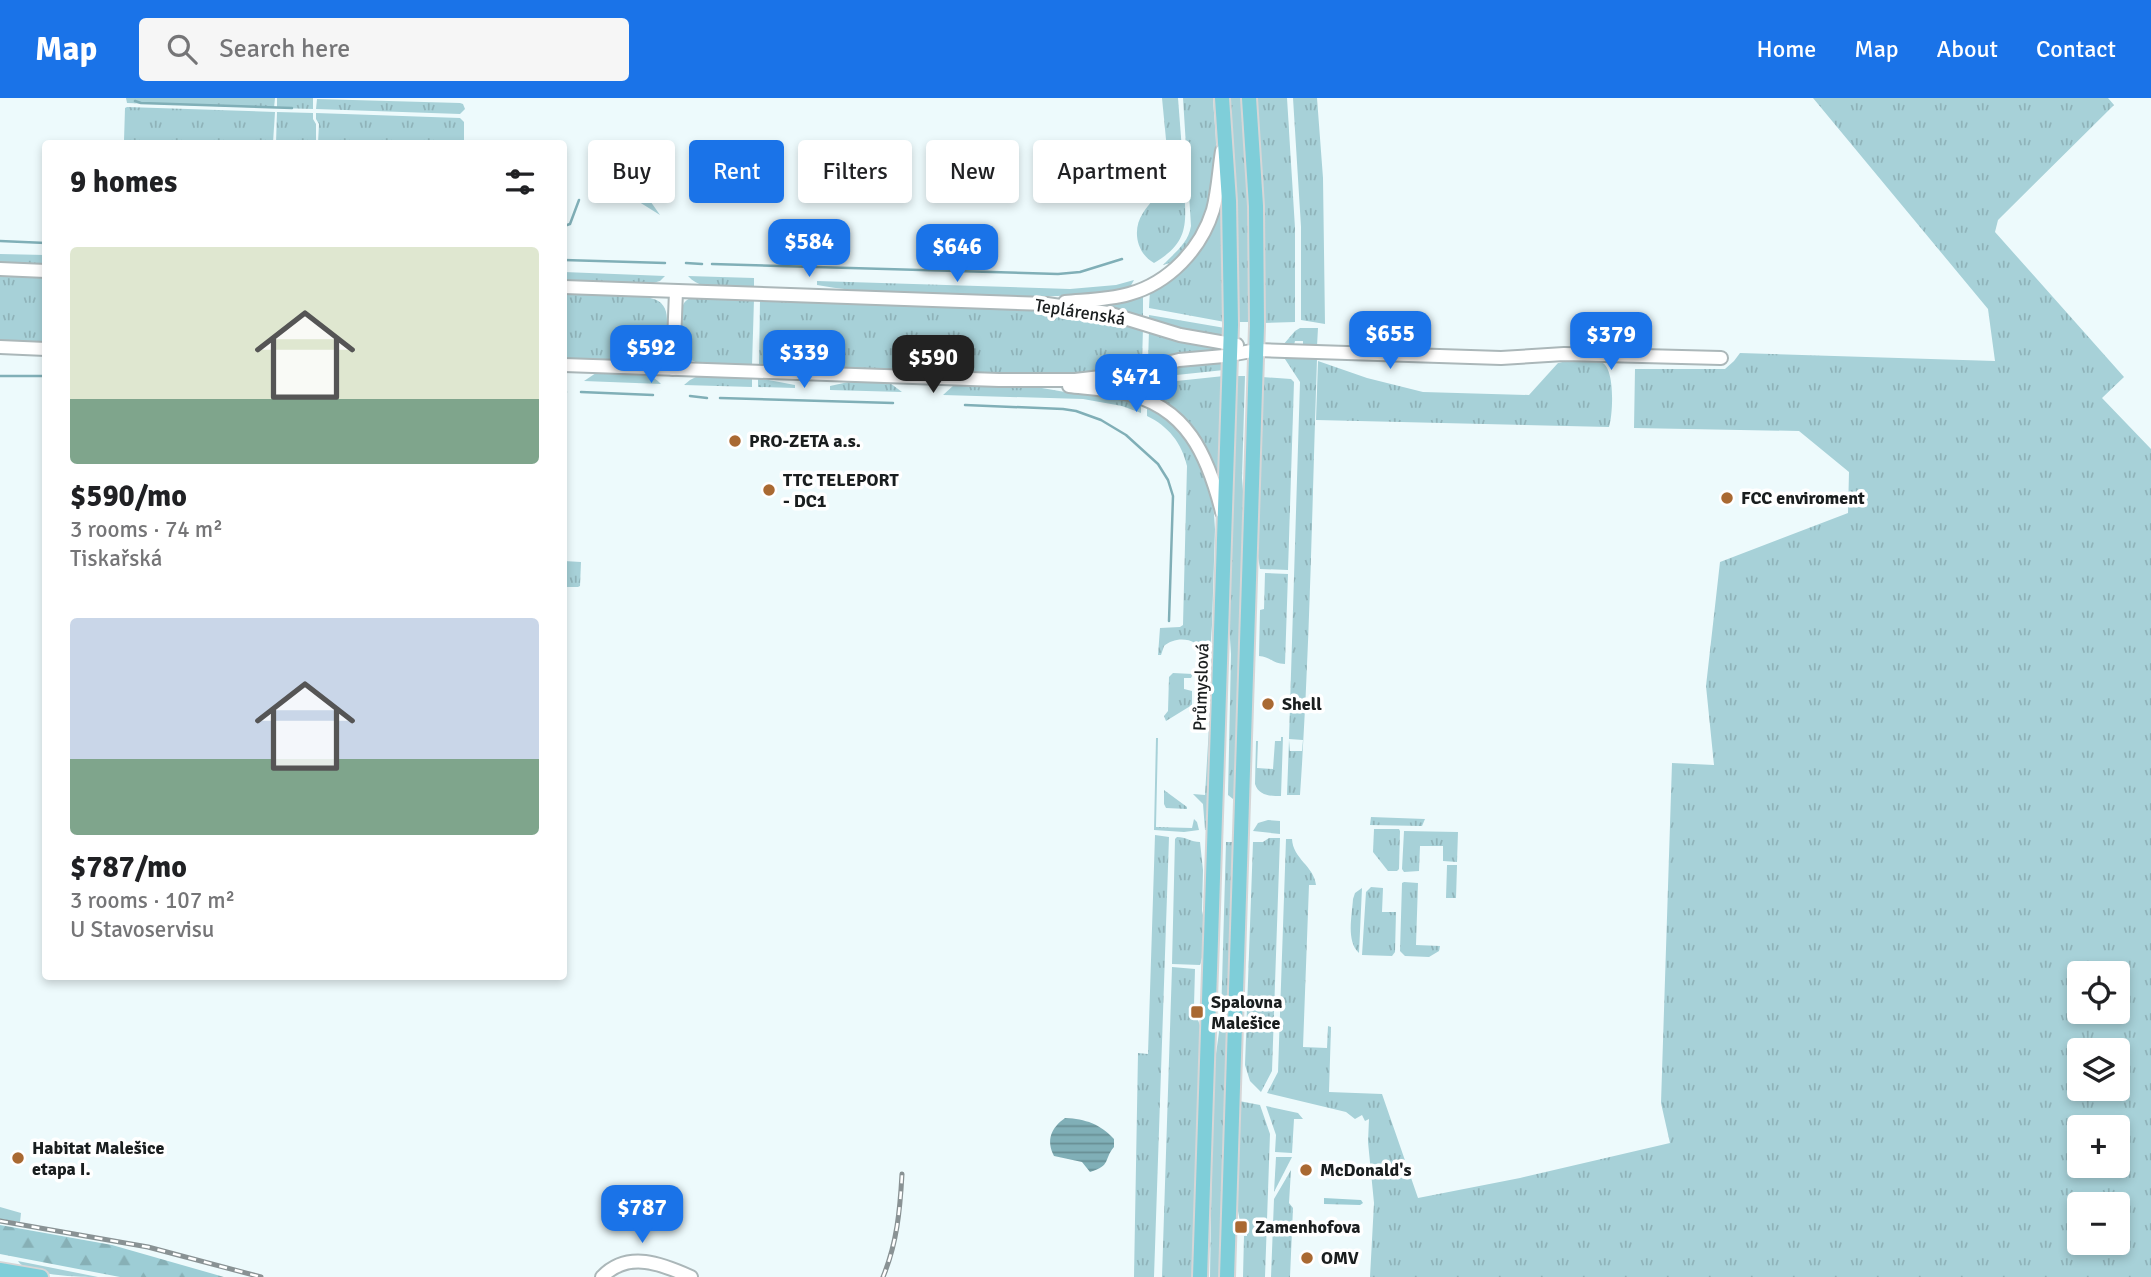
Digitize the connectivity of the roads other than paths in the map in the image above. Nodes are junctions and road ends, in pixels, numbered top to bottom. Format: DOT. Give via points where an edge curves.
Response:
graph roads {
  1 [pos="1222,98"];
  2 [pos="1249,98"];
  3 [pos="1225,130"];
  4 [pos="0,269"];
  5 [pos="42,271"];
  6 [pos="567,287"];
  7 [pos="676,291"];
  8 [pos="1047,304"];
  9 [pos="0,347"];
  10 [pos="42,349"];
  11 [pos="1230,349"];
  12 [pos="1257,350"];
  13 [pos="1721,358"];
  14 [pos="567,365"];
  15 [pos="673,369"];
  16 [pos="999,380"];
  17 [pos="1224,522"];
  18 [pos="0,1270"];
  19 [pos="41,1277"];
  20 [pos="602,1277"];
  21 [pos="691,1277"];
  22 [pos="1200,1277"];
  23 [pos="1227,1277"];
  1 -- 3 [label="main road, Průmyslová"];
  2 -- 12 [label="main road" via="1256,206"];
  3 -- 8 [label="street" via="1213,208 1200,238 1181,264 1133,293"];
  3 -- 11 [label="main road, Průmyslová"];
  4 -- 5 [label="street"];
  6 -- 7 [label="street, Teplárenská"];
  7 -- 8 [label="street, Teplárenská"];
  7 -- 15 [label="street"];
  8 -- 11 [label="street, Teplárenská" via="1108,313"];
  9 -- 10 [label="street"];
  11 -- 12 [label="street, Teplárenská"];
  11 -- 16 [label="street" via="1087,379"];
  11 -- 17 [label="main road, Průmyslová"];
  12 -- 13 [label="street, Teplárenská" via="1501,358 1564,354"];
  12 -- 23 [label="main road"];
  14 -- 15 [label="street"];
  15 -- 16 [label="street"];
  16 -- 17 [label="street" via="1108,390 1153,403 1181,425 1201,451"];
  17 -- 22 [label="main road, Průmyslová"];
  18 -- 19 [label="main road"];
  20 -- 21 [label="street" via="624,1263 646,1261"];
}
